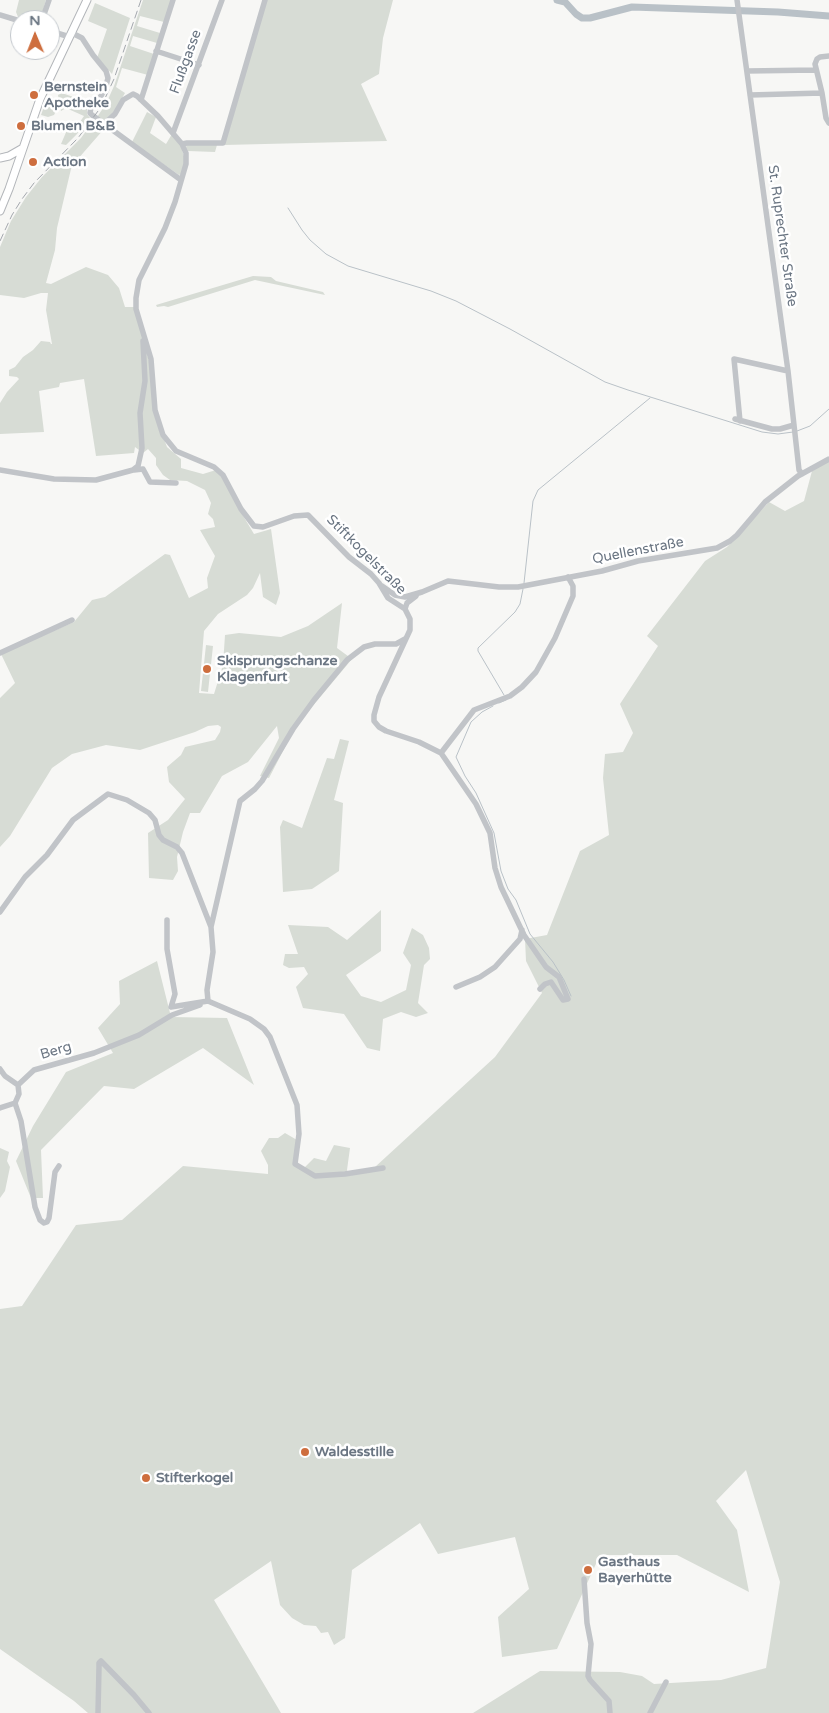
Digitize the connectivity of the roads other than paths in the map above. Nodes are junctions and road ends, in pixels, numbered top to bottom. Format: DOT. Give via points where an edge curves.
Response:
graph roads {
  1 [pos="87,0"];
  2 [pos="173,0"];
  3 [pos="221,0"];
  4 [pos="265,0"];
  5 [pos="737,3"];
  6 [pos="60,32"];
  7 [pos="71,35"];
  8 [pos="156,52"];
  9 [pos="829,56"];
  10 [pos="198,65"];
  11 [pos="816,70"];
  12 [pos="747,71"];
  13 [pos="822,93"];
  14 [pos="750,94"];
  15 [pos="141,100"];
  16 [pos="829,123"];
  17 [pos="104,124"];
  18 [pos="173,133"];
  19 [pos="182,144"];
  20 [pos="23,148"];
  21 [pos="9,156"];
  22 [pos="0,158"];
  23 [pos="18,164"];
  24 [pos="181,180"];
  25 [pos="0,211"];
  26 [pos="143,332"];
  27 [pos="788,371"];
  28 [pos="794,429"];
  29 [pos="829,459"];
  30 [pos="139,463"];
  31 [pos="143,469"];
  32 [pos="0,470"];
  33 [pos="134,470"];
  34 [pos="802,474"];
  35 [pos="176,483"];
  36 [pos="568,578"];
  37 [pos="379,583"];
  38 [pos="422,592"];
  39 [pos="405,609"];
  40 [pos="72,620"];
  41 [pos="406,638"];
  42 [pos="0,653"];
  43 [pos="444,747"];
  44 [pos="434,748"];
  45 [pos="441,753"];
  46 [pos="0,912"];
  47 [pos="167,920"];
  48 [pos="212,928"];
  49 [pos="522,930"];
  50 [pos="456,987"];
  51 [pos="540,989"];
  52 [pos="208,1001"];
  53 [pos="0,1069"];
  54 [pos="18,1085"];
  55 [pos="15,1103"];
  56 [pos="0,1108"];
  57 [pos="59,1166"];
  58 [pos="383,1168"];
  59 [pos="584,1579"];
  60 [pos="666,1682"];
  61 [pos="98,1713"];
  62 [pos="149,1713"];
  63 [pos="610,1713"];
  64 [pos="650,1713"];
  1 -- 7 [label="main road"];
  2 -- 8 [label="street"];
  3 -- 10 [label="street, Flußgasse"];
  4 -- 19 [label="street" via="223,143"];
  5 -- 12 [label="street, St. Ruprechter Straße"];
  6 -- 7 [label="street"];
  7 -- 17 [label="street" via="82,38 107,75 106,86 90,110"];
  7 -- 20 [label="main road" via="43,91"];
  8 -- 10 [label="street"];
  8 -- 15 [label="street"];
  9 -- 11 [label="street" via="817,59"];
  10 -- 18 [label="street, Flußgasse"];
  11 -- 12 [label="street"];
  11 -- 13 [label="street"];
  12 -- 14 [label="street, St. Ruprechter Straße"];
  13 -- 14 [label="street"];
  13 -- 16 [label="street"];
  14 -- 27 [label="street, St. Ruprechter Straße"];
  15 -- 17 [label="street" via="132,94 126,97 114,116"];
  15 -- 18 [label="street"];
  17 -- 24 [label="street"];
  18 -- 19 [label="street"];
  19 -- 24 [label="street, Stiftkogelstraße" via="187,158"];
  20 -- 21 [label="main road"];
  20 -- 23 [label="main road"];
  21 -- 22 [label="main road"];
  21 -- 23 [label="main road"];
  22 -- 23 [label="main road"];
  23 -- 25 [label="main road"];
  24 -- 26 [label="street, Stiftkogelstraße" via="165,228 138,280 136,309"];
  26 -- 30 [label="street" via="145,381 140,413 142,448"];
  26 -- 37 [label="street, Stiftkogelstraße" via="151,359 155,410 170,445 181,454 219,470 254,526 263,528 294,516 308,515"];
  27 -- 28 [label="street, St. Ruprechter Straße"];
  27 -- 28 [label="street" via="734,359 738,420 772,429"];
  28 -- 34 [label="street, St. Ruprechter Straße"];
  29 -- 34 [label="street, Quellenstraße"];
  30 -- 31 [label="street"];
  30 -- 33 [label="street"];
  31 -- 33 [label="street"];
  31 -- 35 [label="street" via="150,482"];
  32 -- 33 [label="street" via="65,480 103,479"];
  34 -- 36 [label="street, Quellenstraße" via="765,502 737,535 717,548 638,561"];
  36 -- 38 [label="street, Quellenstraße" via="518,587 448,581"];
  36 -- 43 [label="street" via="573,586 573,596 536,672 510,696 474,710"];
  37 -- 38 [label="street, Quellenstraße" via="399,596"];
  37 -- 39 [label="street, Stiftkogelstraße" via="388,598"];
  38 -- 39 [label="street, Quellenstraße" via="407,603"];
  39 -- 41 [label="street, Stiftkogelstraße" via="411,625"];
  40 -- 42 [label="street"];
  41 -- 44 [label="street, Stiftkogelstraße" via="379,697 374,721 386,731"];
  41 -- 48 [label="street" via="396,644 364,647 347,660 292,729 262,781 240,801"];
  43 -- 44 [label="street"];
  43 -- 45 [label="street"];
  44 -- 45 [label="street"];
  45 -- 49 [label="street" via="483,818 492,840 498,878"];
  46 -- 48 [label="street" via="25,876 47,855 73,820 108,794 149,813 162,840 182,853"];
  47 -- 52 [label="street" via="167,948 175,994 171,1007"];
  48 -- 52 [label="street"];
  49 -- 50 [label="street" via="520,940 495,967"];
  49 -- 51 [label="street" via="546,967 559,977 568,999 563,1000 551,982"];
  52 -- 54 [label="street, Berg" via="94,1053 34,1070"];
  52 -- 58 [label="street" via="250,1019 264,1028 270,1037 297,1105 299,1134 295,1164 315,1176"];
  53 -- 54 [label="street"];
  54 -- 55 [label="street"];
  55 -- 56 [label="street"];
  55 -- 57 [label="street" via="35,1206 40,1220 44,1222 49,1218 55,1172"];
  59 -- 63 [label="street" via="591,1644 588,1676 609,1701"];
  60 -- 64 [label="street"];
  61 -- 62 [label="street" via="99,1663 102,1661"];
}
